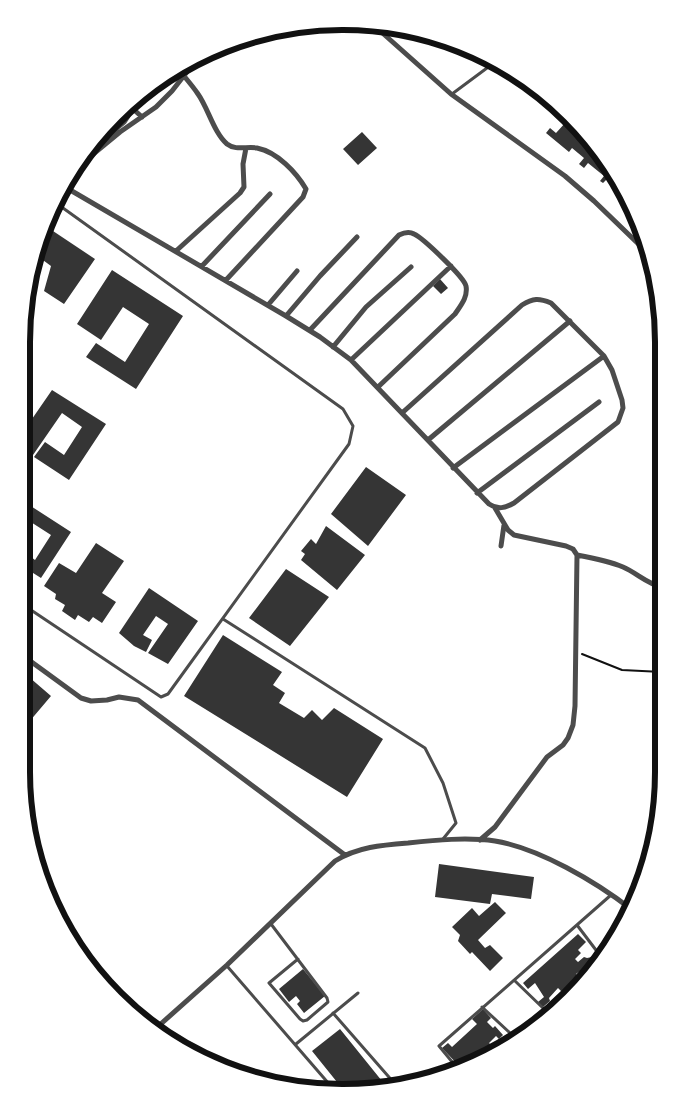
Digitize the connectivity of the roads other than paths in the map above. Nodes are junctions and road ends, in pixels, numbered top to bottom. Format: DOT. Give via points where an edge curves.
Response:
graph roads {
  1 [pos="382,33"];
  2 [pos="489,66"];
  3 [pos="188,71"];
  4 [pos="184,76"];
  5 [pos="452,94"];
  6 [pos="134,110"];
  7 [pos="128,116"];
  8 [pos="142,117"];
  9 [pos="112,132"];
  10 [pos="246,148"];
  11 [pos="94,153"];
  12 [pos="70,190"];
  13 [pos="270,194"];
  14 [pos="61,206"];
  15 [pos="357,237"];
  16 [pos="639,244"];
  17 [pos="176,251"];
  18 [pos="202,266"];
  19 [pos="452,266"];
  20 [pos="410,267"];
  21 [pos="297,271"];
  22 [pos="226,280"];
  23 [pos="268,305"];
  24 [pos="286,316"];
  25 [pos="570,321"];
  26 [pos="310,330"];
  27 [pos="333,346"];
  28 [pos="604,356"];
  29 [pos="351,360"];
  30 [pos="378,387"];
  31 [pos="599,402"];
  32 [pos="402,413"];
  33 [pos="428,440"];
  34 [pos="453,468"];
  35 [pos="478,493"];
  36 [pos="495,508"];
  37 [pos="504,524"];
  38 [pos="501,546"];
  39 [pos="577,555"];
  40 [pos="655,584"];
  41 [pos="30,609"];
  42 [pos="223,619"];
  43 [pos="30,661"];
  44 [pos="443,840"];
  45 [pos="480,840"];
  46 [pos="345,855"];
  47 [pos="611,895"];
  48 [pos="625,905"];
  49 [pos="271,924"];
  50 [pos="576,925"];
  51 [pos="597,952"];
  52 [pos="298,959"];
  53 [pos="227,965"];
  54 [pos="514,980"];
  55 [pos="358,993"];
  56 [pos="482,1008"];
  57 [pos="545,1009"];
  58 [pos="333,1013"];
  59 [pos="160,1025"];
  60 [pos="511,1035"];
  61 [pos="296,1044"];
  62 [pos="453,1063"];
  63 [pos="391,1080"];
  64 [pos="329,1083"];
  1 -- 5 [label="street"];
  2 -- 5 [label="lane"];
  3 -- 4 [label="street"];
  4 -- 8 [label="street" via="162,102"];
  4 -- 10 [label="street" via="198,94 220,136 234,148"];
  5 -- 16 [label="street" via="565,176"];
  6 -- 8 [label="street"];
  7 -- 9 [label="street"];
  8 -- 11 [label="street"];
  10 -- 17 [label="street" via="244,187 240,193"];
  10 -- 22 [label="street" via="258,148 275,156 298,177 306,193"];
  12 -- 17 [label="street"];
  13 -- 18 [label="street"];
  14 -- 42 [label="lane" via="343,409 353,426 349,444"];
  15 -- 24 [label="street"];
  17 -- 18 [label="street"];
  18 -- 22 [label="street"];
  19 -- 26 [label="street" via="414,234 399,235"];
  19 -- 29 [label="street"];
  19 -- 30 [label="street" via="464,280 466,293 463,302 455,314"];
  20 -- 27 [label="street" via="366,307"];
  21 -- 23 [label="street"];
  22 -- 23 [label="street"];
  23 -- 24 [label="street"];
  24 -- 26 [label="street"];
  25 -- 28 [label="street"];
  25 -- 32 [label="street" via="551,303 542,299 528,301"];
  25 -- 33 [label="street"];
  26 -- 27 [label="street"];
  27 -- 29 [label="street"];
  28 -- 34 [label="street"];
  28 -- 36 [label="street" via="622,400 618,422 514,503 505,508"];
  29 -- 30 [label="street"];
  30 -- 32 [label="street"];
  31 -- 35 [label="street"];
  32 -- 33 [label="street"];
  33 -- 34 [label="street"];
  34 -- 35 [label="street"];
  35 -- 36 [label="street"];
  36 -- 37 [label="street"];
  37 -- 38 [label="street"];
  37 -- 39 [label="street" via="518,537 566,546"];
  39 -- 40 [label="street" via="625,568"];
  39 -- 45 [label="street" via="573,725 568,738 547,757 495,827"];
  41 -- 42 [label="lane" via="161,697 172,690"];
  42 -- 44 [label="lane" via="425,748 443,783 456,822"];
  43 -- 46 [label="street" via="81,698 92,701 119,697 138,700"];
  44 -- 45 [label="street"];
  44 -- 46 [label="street" via="384,845"];
  45 -- 47 [label="street" via="536,854"];
  46 -- 49 [label="street"];
  47 -- 48 [label="street"];
  47 -- 50 [label="lane"];
  49 -- 52 [label="lane"];
  49 -- 53 [label="street"];
  50 -- 51 [label="lane"];
  50 -- 54 [label="lane"];
  52 -- 52 [label="lane" via="328,1002 304,1021 269,983"];
  53 -- 59 [label="street"];
  53 -- 61 [label="lane"];
  54 -- 56 [label="lane"];
  54 -- 57 [label="lane"];
  55 -- 58 [label="lane"];
  56 -- 60 [label="lane"];
  56 -- 62 [label="lane" via="439,1046"];
  58 -- 61 [label="lane"];
  58 -- 63 [label="lane"];
  61 -- 64 [label="lane"];
}
